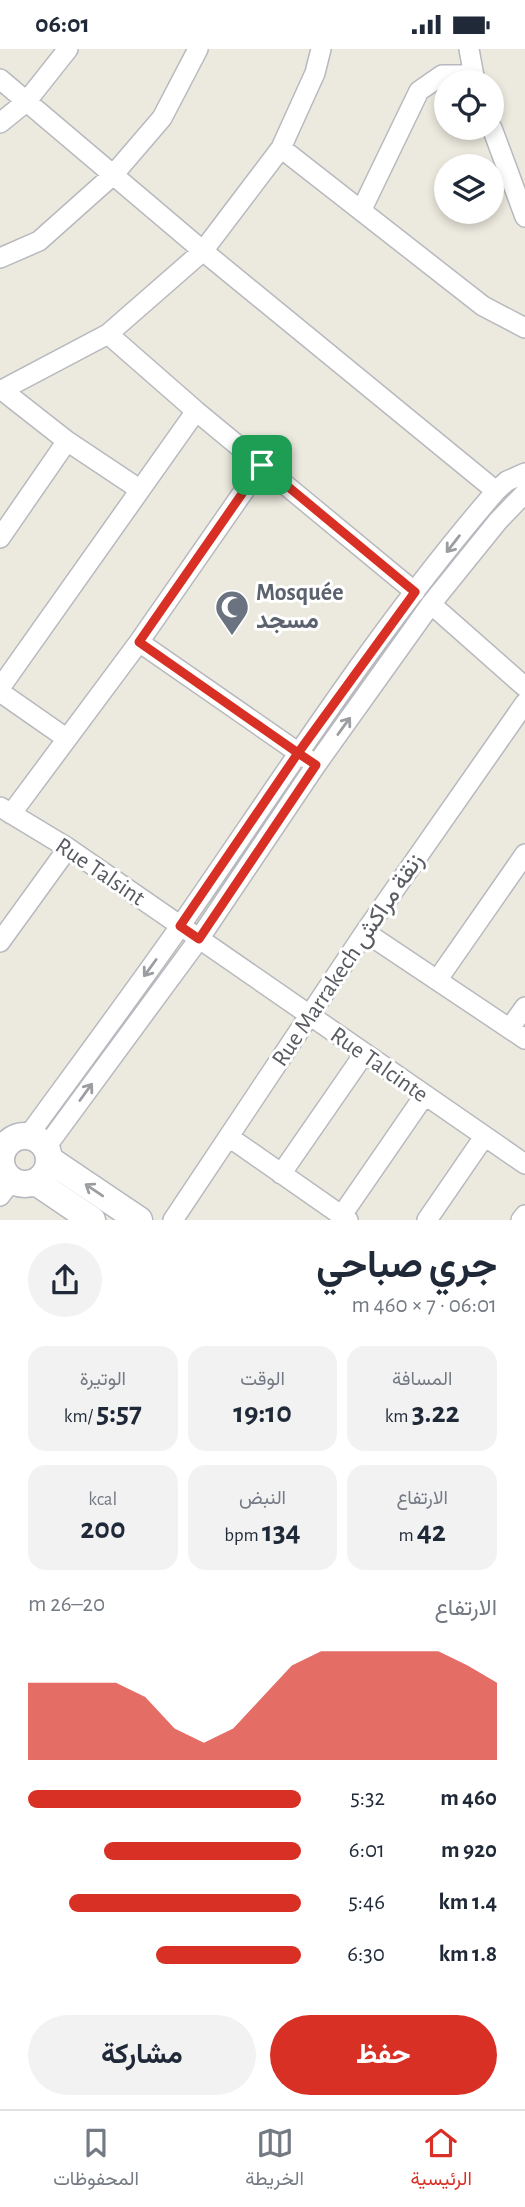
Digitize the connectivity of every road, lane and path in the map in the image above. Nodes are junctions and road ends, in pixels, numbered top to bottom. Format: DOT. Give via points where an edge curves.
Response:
graph roads {
  1 [pos="68,49"];
  2 [pos="198,49"];
  3 [pos="321,49"];
  4 [pos="469,49"];
  5 [pos="473,70"];
  6 [pos="0,79"];
  7 [pos="434,81"];
  8 [pos="26,102"];
  9 [pos="0,123"];
  10 [pos="496,140"];
  11 [pos="281,148"];
  12 [pos="113,175"];
  13 [pos="362,209"];
  14 [pos="525,217"];
  15 [pos="204,251"];
  16 [pos="0,258"];
  17 [pos="525,328"];
  18 [pos="108,334"];
  19 [pos="1,390"];
  20 [pos="196,411"];
  21 [pos="67,441"];
  22 [pos="262,465"];
  23 [pos="525,473"];
  24 [pos="139,489"];
  25 [pos="496,491"];
  26 [pos="525,493"];
  27 [pos="0,538"];
  28 [pos="423,598"];
  29 [pos="139,642"];
  30 [pos="525,687"];
  31 [pos="0,690"];
  32 [pos="525,703"];
  33 [pos="66,738"];
  34 [pos="298,753"];
  35 [pos="316,765"];
  36 [pos="6,810"];
  37 [pos="68,848"];
  38 [pos="525,854"];
  39 [pos="180,926"];
  40 [pos="365,932"];
  41 [pos="199,939"];
  42 [pos="0,942"];
  43 [pos="438,979"];
  44 [pos="525,1007"];
  45 [pos="309,1016"];
  46 [pos="517,1033"];
  47 [pos="364,1054"];
  48 [pos="424,1096"];
  49 [pos="229,1137"];
  50 [pos="484,1137"];
  51 [pos="19,1160"];
  52 [pos="524,1161"];
  53 [pos="281,1174"];
  54 [pos="525,1215"];
  55 [pos="345,1218"];
  56 [pos="92,1220"];
  57 [pos="139,1220"];
  58 [pos="173,1220"];
  59 [pos="428,1220"];
  60 [pos="521,1220"];
  1 -- 8 [label="street"];
  2 -- 12 [label="street" via="162,118"];
  3 -- 11 [label="street"];
  4 -- 5 [label="street"];
  6 -- 8 [label="street"];
  7 -- 13 [label="street" via="419,91"];
  8 -- 9 [label="street"];
  8 -- 12 [label="street"];
  10 -- 14 [label="street"];
  11 -- 13 [label="street"];
  11 -- 15 [label="street"];
  12 -- 15 [label="street"];
  12 -- 16 [label="street" via="39,241"];
  13 -- 17 [label="street" via="483,306"];
  15 -- 18 [label="street"];
  15 -- 25 [label="street"];
  18 -- 19 [label="street"];
  18 -- 20 [label="street"];
  19 -- 21 [label="street"];
  20 -- 22 [label="street"];
  20 -- 24 [label="street"];
  21 -- 24 [label="street"];
  21 -- 27 [label="street"];
  22 -- 28 [label="street"];
  22 -- 29 [label="street"];
  23 -- 25 [label="street"];
  24 -- 31 [label="street"];
  25 -- 28 [label="street, one-way"];
  26 -- 28 [label="street"];
  28 -- 30 [label="street"];
  28 -- 34 [label="street"];
  35 -- 28 [label="street, one-way"];
  29 -- 33 [label="street"];
  29 -- 34 [label="street"];
  31 -- 33 [label="street"];
  32 -- 40 [label="street, Rue Marrakech زنقة مراكش"];
  33 -- 36 [label="street"];
  34 -- 35 [label="street"];
  34 -- 39 [label="street"];
  35 -- 41 [label="street"];
  36 -- 37 [label="street, Rue Talsint"];
  37 -- 39 [label="street, Rue Talsint"];
  37 -- 42 [label="street"];
  38 -- 43 [label="street"];
  39 -- 41 [label="street, Rue Talsint"];
  39 -- 51 [label="street, one-way"];
  40 -- 43 [label="street"];
  40 -- 45 [label="street, Rue Marrakech زنقة مراكش"];
  41 -- 45 [label="street, Rue Talcinte"];
  51 -- 41 [label="street, one-way"];
  43 -- 46 [label="street"];
  44 -- 46 [label="street"];
  45 -- 47 [label="street, Rue Talcinte"];
  45 -- 49 [label="street, Rue Marrakech زنقة مراكش"];
  47 -- 48 [label="street, Rue Talcinte"];
  47 -- 53 [label="street"];
  48 -- 50 [label="street, Rue Talcinte"];
  48 -- 55 [label="street"];
  49 -- 53 [label="street"];
  49 -- 58 [label="street, Rue Marrakech زنقة مراكش"];
  50 -- 52 [label="street, Rue Talcinte"];
  50 -- 59 [label="street"];
  51 -- 56 [label="street"];
  57 -- 51 [label="street, one-way"];
  53 -- 55 [label="street"];
  54 -- 60 [label="street"];
}
